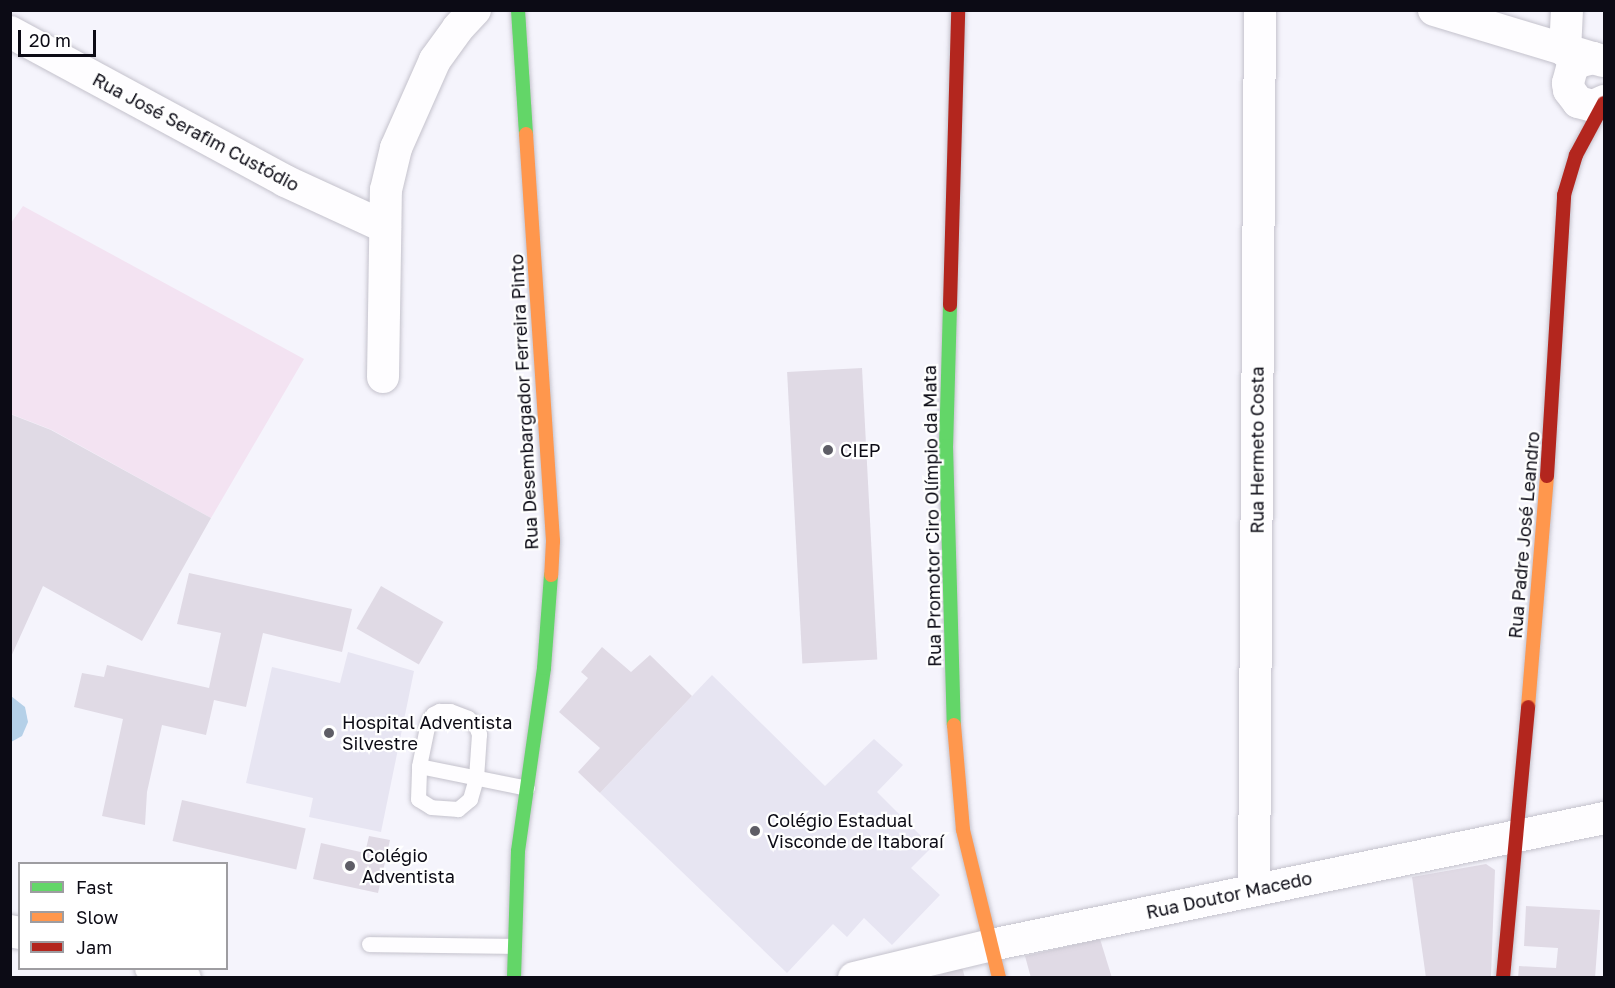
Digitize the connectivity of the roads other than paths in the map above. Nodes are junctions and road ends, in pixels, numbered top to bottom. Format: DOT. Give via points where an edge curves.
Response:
graph roads {
  1 [pos="475,10"];
  2 [pos="518,10"];
  3 [pos="958,10"];
  4 [pos="1260,10"];
  5 [pos="1434,10"];
  6 [pos="1567,10"];
  7 [pos="10,32"];
  8 [pos="1533,42"];
  9 [pos="1594,58"];
  10 [pos="1568,82"];
  11 [pos="1605,102"];
  12 [pos="385,227"];
  13 [pos="383,377"];
  14 [pos="419,766"];
  15 [pos="476,778"];
  16 [pos="527,788"];
  17 [pos="1605,818"];
  18 [pos="1515,837"];
  19 [pos="1254,890"];
  20 [pos="369,944"];
  21 [pos="991,945"];
  22 [pos="513,946"];
  23 [pos="155,970"];
  24 [pos="185,978"];
  25 [pos="514,978"];
  26 [pos="854,978"];
  27 [pos="999,978"];
  28 [pos="1503,978"];
  1 -- 12 [label="street" via="435,60 396,148 386,190"];
  2 -- 16 [label="street, Rua Desembargador Ferreira Pinto" via="553,541 544,668"];
  3 -- 21 [label="street, Rua Promotor Ciro Olímpio da Mata" via="946,446 953,719 963,830"];
  4 -- 19 [label="street, Rua Hermeto Costa"];
  5 -- 8 [label="street"];
  6 -- 9 [label="street"];
  7 -- 12 [label="street, Rua José Serafim Custódio" via="285,181"];
  8 -- 9 [label="street"];
  8 -- 10 [label="street"];
  9 -- 10 [label="street" via="1572,68"];
  10 -- 11 [label="street" via="1578,102 1593,106"];
  11 -- 18 [label="street, Rua Padre José Leandro" via="1576,155 1564,195 1545,516"];
  12 -- 13 [label="street"];
  14 -- 15 [label="lane"];
  14 -- 15 [label="lane" via="418,799 431,807 465,805"];
  14 -- 15 [label="lane" via="432,714 450,711 475,724 480,746"];
  15 -- 16 [label="lane"];
  16 -- 22 [label="street, Rua Desembargador Ferreira Pinto" via="518,851"];
  17 -- 18 [label="street, Rua Doutor Macedo"];
  18 -- 19 [label="street, Rua Doutor Macedo"];
  18 -- 28 [label="street, Rua Padre José Leandro"];
  19 -- 21 [label="street, Rua Doutor Macedo"];
  20 -- 22 [label="lane"];
  21 -- 26 [label="street, Rua Doutor Macedo"];
  21 -- 27 [label="street, Rua Promotor Ciro Olímpio da Mata"];
  22 -- 25 [label="street, Rua Desembargador Ferreira Pinto"];
  23 -- 24 [label="street"];
}
